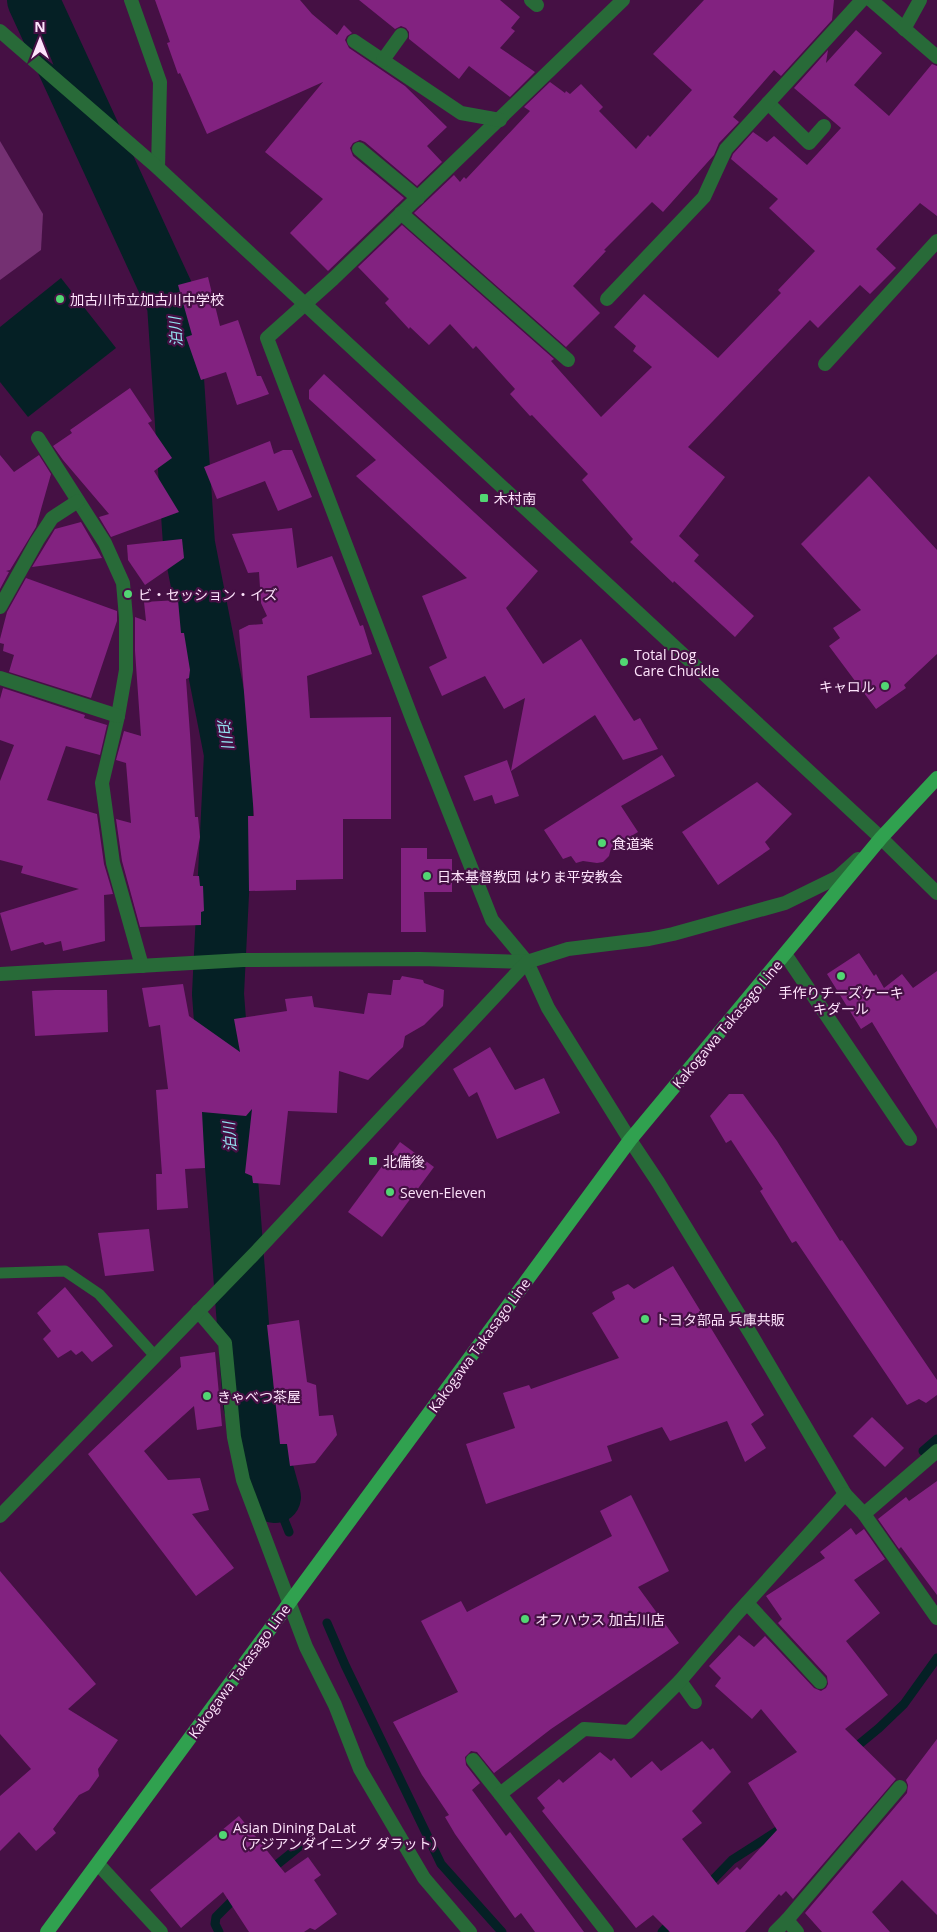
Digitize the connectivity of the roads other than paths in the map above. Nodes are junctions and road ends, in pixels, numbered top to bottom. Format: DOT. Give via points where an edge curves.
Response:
graph roads {
  1 [pos="131,0"];
  2 [pos="623,0"];
  3 [pos="862,0"];
  4 [pos="871,0"];
  5 [pos="920,0"];
  6 [pos="904,29"];
  7 [pos="0,30"];
  8 [pos="401,35"];
  9 [pos="354,40"];
  10 [pos="937,57"];
  11 [pos="383,60"];
  12 [pos="768,103"];
  13 [pos="500,120"];
  14 [pos="824,126"];
  15 [pos="359,149"];
  16 [pos="158,168"];
  17 [pos="418,198"];
  18 [pos="401,214"];
  19 [pos="937,241"];
  20 [pos="607,299"];
  21 [pos="306,304"];
  22 [pos="568,360"];
  23 [pos="825,364"];
  24 [pos="38,438"];
  25 [pos="78,501"];
  26 [pos="0,607"];
  27 [pos="0,678"];
  28 [pos="118,716"];
  29 [pos="937,778"];
  30 [pos="881,838"];
  31 [pos="937,893"];
  32 [pos="785,954"];
  33 [pos="527,962"];
  34 [pos="142,966"];
  35 [pos="0,974"];
  36 [pos="630,1140"];
  37 [pos="910,1140"];
  38 [pos="0,1272"];
  39 [pos="199,1311"];
  40 [pos="155,1356"];
  41 [pos="937,1450"];
  42 [pos="845,1494"];
  43 [pos="864,1514"];
  44 [pos="0,1516"];
  45 [pos="290,1602"];
  46 [pos="747,1603"];
  47 [pos="937,1618"];
  48 [pos="680,1681"];
  49 [pos="820,1682"];
  50 [pos="695,1702"];
  51 [pos="472,1760"];
  52 [pos="900,1787"];
  53 [pos="500,1794"];
  54 [pos="98,1864"];
  55 [pos="787,1920"];
  56 [pos="47,1932"];
  57 [pos="162,1932"];
  58 [pos="470,1932"];
  59 [pos="607,1932"];
  60 [pos="775,1932"];
  61 [pos="798,1932"];
  1 -- 16 [label="street" via="160,82"];
  2 -- 13 [label="street"];
  3 -- 12 [label="street"];
  4 -- 6 [label="street"];
  5 -- 6 [label="street"];
  6 -- 10 [label="street"];
  7 -- 16 [label="street"];
  8 -- 11 [label="street"];
  9 -- 11 [label="street"];
  11 -- 13 [label="street" via="461,113"];
  12 -- 14 [label="street" via="808,143"];
  12 -- 20 [label="street" via="726,149 704,197"];
  13 -- 17 [label="street"];
  15 -- 17 [label="street"];
  16 -- 21 [label="street"];
  17 -- 18 [label="street"];
  18 -- 21 [label="street"];
  18 -- 22 [label="street"];
  19 -- 23 [label="street"];
  21 -- 30 [label="street"];
  21 -- 33 [label="street" via="267,338 492,920"];
  24 -- 25 [label="street"];
  25 -- 26 [label="street" via="52,518"];
  25 -- 28 [label="street" via="105,542 123,582 126,670"];
  27 -- 28 [label="street"];
  28 -- 34 [label="street" via="102,783 113,863"];
  29 -- 30 [label="main road, Kakogawa Takasago Line"];
  30 -- 31 [label="street"];
  30 -- 32 [label="main road, Kakogawa Takasago Line"];
  30 -- 33 [label="street" via="838,877 785,903 650,939 568,949"];
  32 -- 36 [label="main road, Kakogawa Takasago Line"];
  32 -- 37 [label="street"];
  33 -- 34 [label="street" via="243,960"];
  33 -- 36 [label="street" via="548,1008"];
  33 -- 39 [label="street"];
  34 -- 35 [label="street"];
  36 -- 42 [label="street"];
  36 -- 45 [label="main road, Kakogawa Takasago Line"];
  38 -- 40 [label="lane" via="65,1271 99,1294"];
  39 -- 40 [label="street"];
  39 -- 45 [label="street" via="225,1343 234,1437 243,1480"];
  40 -- 44 [label="street"];
  41 -- 43 [label="street"];
  42 -- 43 [label="street"];
  42 -- 46 [label="street"];
  43 -- 47 [label="street"];
  45 -- 54 [label="main road, Kakogawa Takasago Line"];
  45 -- 58 [label="street" via="306,1647 335,1705 360,1769 424,1878"];
  46 -- 48 [label="street"];
  46 -- 49 [label="street"];
  48 -- 50 [label="street"];
  48 -- 53 [label="street" via="629,1732 584,1729"];
  51 -- 53 [label="street"];
  52 -- 55 [label="street"];
  53 -- 59 [label="street"];
  54 -- 56 [label="main road, Kakogawa Takasago Line"];
  54 -- 57 [label="street"];
  55 -- 60 [label="street"];
  55 -- 61 [label="street"];
}
